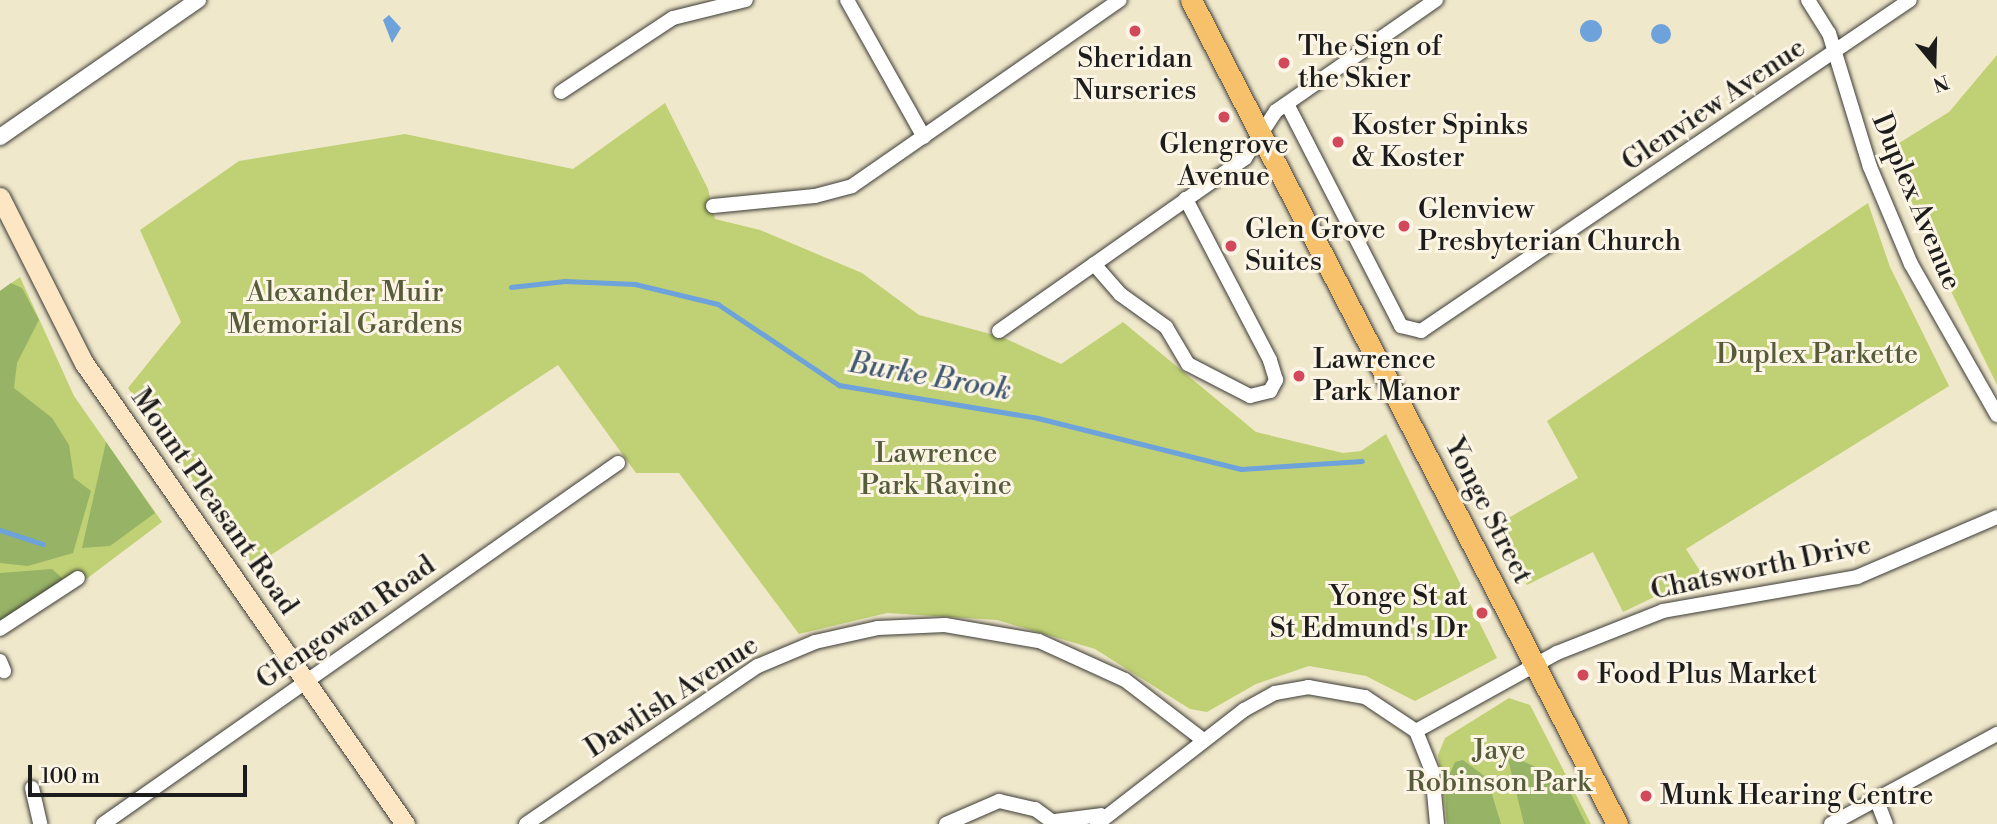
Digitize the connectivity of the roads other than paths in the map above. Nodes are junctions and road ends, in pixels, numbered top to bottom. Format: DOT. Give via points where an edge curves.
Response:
graph roads {
  1 [pos="198,0"];
  2 [pos="746,0"];
  3 [pos="847,0"];
  4 [pos="1119,0"];
  5 [pos="1191,0"];
  6 [pos="1436,0"];
  7 [pos="1808,0"];
  8 [pos="1910,0"];
  9 [pos="1835,53"];
  10 [pos="561,92"];
  11 [pos="1287,104"];
  12 [pos="1261,134"];
  13 [pos="0,137"];
  14 [pos="924,137"];
  15 [pos="0,197"];
  16 [pos="1186,200"];
  17 [pos="713,206"];
  18 [pos="1094,264"];
  19 [pos="999,331"];
  20 [pos="1997,415"];
  21 [pos="618,463"];
  22 [pos="1997,517"];
  23 [pos="78,578"];
  24 [pos="0,629"];
  25 [pos="1534,665"];
  26 [pos="304,681"];
  27 [pos="1416,731"];
  28 [pos="1997,734"];
  29 [pos="1202,739"];
  30 [pos="32,788"];
  31 [pos="1877,801"];
  32 [pos="1099,819"];
  33 [pos="1055,823"];
  34 [pos="40,824"];
  35 [pos="103,824"];
  36 [pos="405,824"];
  37 [pos="526,824"];
  38 [pos="946,824"];
  39 [pos="1437,824"];
  40 [pos="1617,824"];
  41 [pos="1831,824"];
  42 [pos="1886,824"];
  1 -- 13 [label="street"];
  2 -- 10 [label="street" via="673,18"];
  3 -- 14 [label="street"];
  4 -- 14 [label="street"];
  5 -- 12 [label="main road, Yonge Street"];
  6 -- 11 [label="street"];
  7 -- 9 [label="street, Duplex Avenue"];
  8 -- 9 [label="street, Glenview Avenue"];
  9 -- 11 [label="street, Glenview Avenue" via="1421,331 1401,326"];
  9 -- 20 [label="street, Duplex Avenue" via="1870,167 1903,246 1958,356"];
  11 -- 12 [label="street"];
  12 -- 16 [label="street" via="1245,158"];
  12 -- 25 [label="main road, Yonge Street"];
  14 -- 17 [label="street" via="836,192"];
  15 -- 26 [label="main road, Mount Pleasant Road" via="84,363"];
  16 -- 18 [label="street"];
  16 -- 18 [label="street" via="1270,360 1276,380 1270,391 1250,396 1188,364 1166,327 1120,294"];
  18 -- 19 [label="street"];
  21 -- 26 [label="street, Glengowan Road"];
  22 -- 25 [label="street, Chatsworth Drive" via="1857,577 1687,604"];
  23 -- 24 [label="street"];
  25 -- 27 [label="street, Chatsworth Drive"];
  25 -- 40 [label="main road, Yonge Street"];
  26 -- 35 [label="street, Glengowan Road"];
  26 -- 36 [label="main road, Mount Pleasant Road"];
  27 -- 29 [label="street" via="1365,697 1308,687 1260,701"];
  27 -- 39 [label="street" via="1432,771"];
  28 -- 31 [label="street"];
  29 -- 32 [label="street"];
  29 -- 37 [label="street, Dawlish Avenue" via="1125,680 1039,641 945,625 878,628 815,642 758,666"];
  30 -- 34 [label="street"];
  31 -- 41 [label="street"];
  31 -- 42 [label="street"];
  32 -- 33 [label="street"];
  33 -- 38 [label="street" via="1023,804 999,801"];
}
